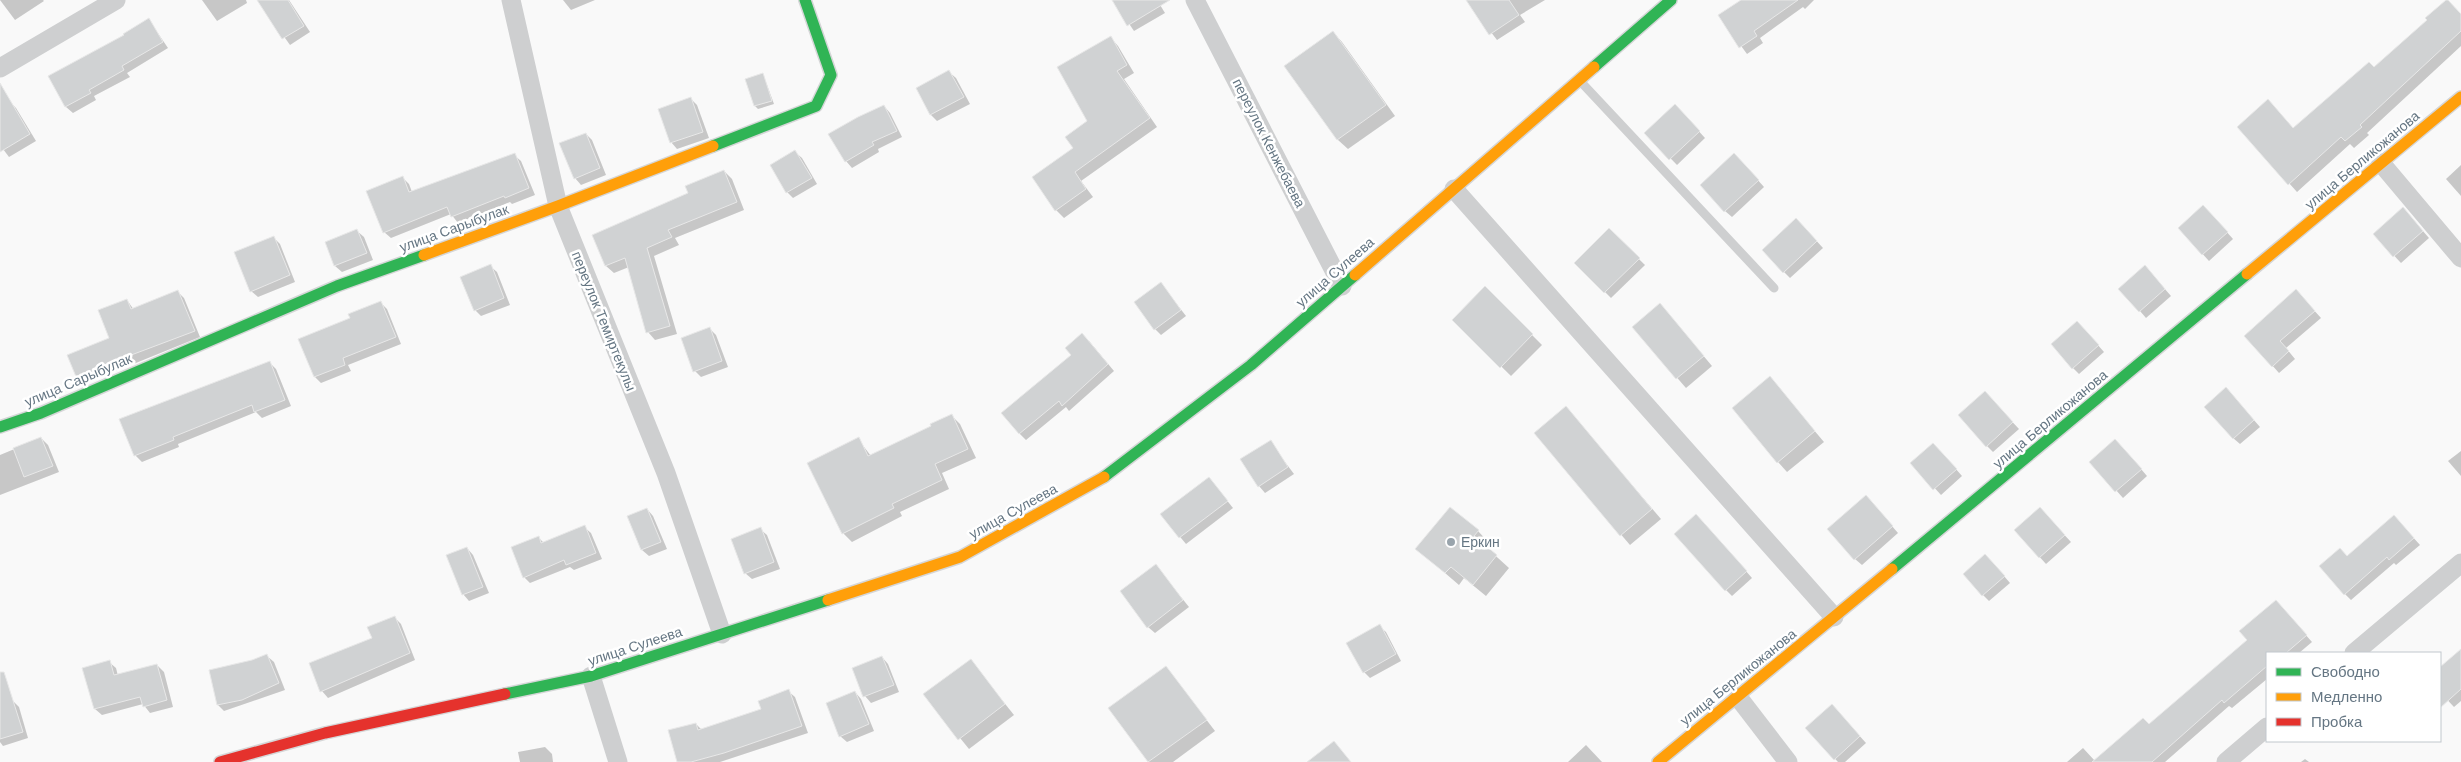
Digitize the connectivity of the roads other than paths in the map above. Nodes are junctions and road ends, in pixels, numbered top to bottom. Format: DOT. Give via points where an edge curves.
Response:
graph roads {
  1 [pos="116,0"];
  2 [pos="511,0"];
  3 [pos="805,0"];
  4 [pos="1195,0"];
  5 [pos="1671,0"];
  6 [pos="0,68"];
  7 [pos="1580,80"];
  8 [pos="2461,97"];
  9 [pos="2381,163"];
  10 [pos="1454,189"];
  11 [pos="558,206"];
  12 [pos="2461,258"];
  13 [pos="1342,286"];
  14 [pos="1774,288"];
  15 [pos="0,427"];
  16 [pos="2461,563"];
  17 [pos="1834,618"];
  18 [pos="722,634"];
  19 [pos="2355,652"];
  20 [pos="591,676"];
  21 [pos="1738,697"];
  22 [pos="2266,728"];
  23 [pos="220,762"];
  24 [pos="618,762"];
  25 [pos="1658,762"];
  26 [pos="1788,762"];
  27 [pos="2226,762"];
  1 -- 6 [label="street"];
  2 -- 11 [label="street, переулок Темиртекулы"];
  3 -- 11 [label="street, улица Сарыбулак" via="831,75 816,106"];
  4 -- 13 [label="street, переулок Кенжебаева"];
  5 -- 7 [label="street, улица Сулеева"];
  7 -- 10 [label="street, улица Сулеева"];
  7 -- 14 [label="lane"];
  8 -- 9 [label="street, улица Берликожанова"];
  9 -- 12 [label="street"];
  9 -- 17 [label="street, улица Берликожанова"];
  10 -- 13 [label="street, улица Сулеева"];
  10 -- 17 [label="street"];
  11 -- 15 [label="street, улица Сарыбулак" via="337,286 41,414"];
  11 -- 18 [label="street, переулок Темиртекулы" via="666,473"];
  13 -- 18 [label="street, улица Сулеева" via="1251,365 1097,480 960,557"];
  16 -- 19 [label="street"];
  17 -- 21 [label="street, улица Берликожанова"];
  18 -- 20 [label="street, улица Сулеева"];
  20 -- 23 [label="street, улица Сулеева" via="326,733"];
  20 -- 24 [label="street"];
  21 -- 25 [label="street, улица Берликожанова"];
  21 -- 26 [label="street"];
  22 -- 27 [label="street"];
}
